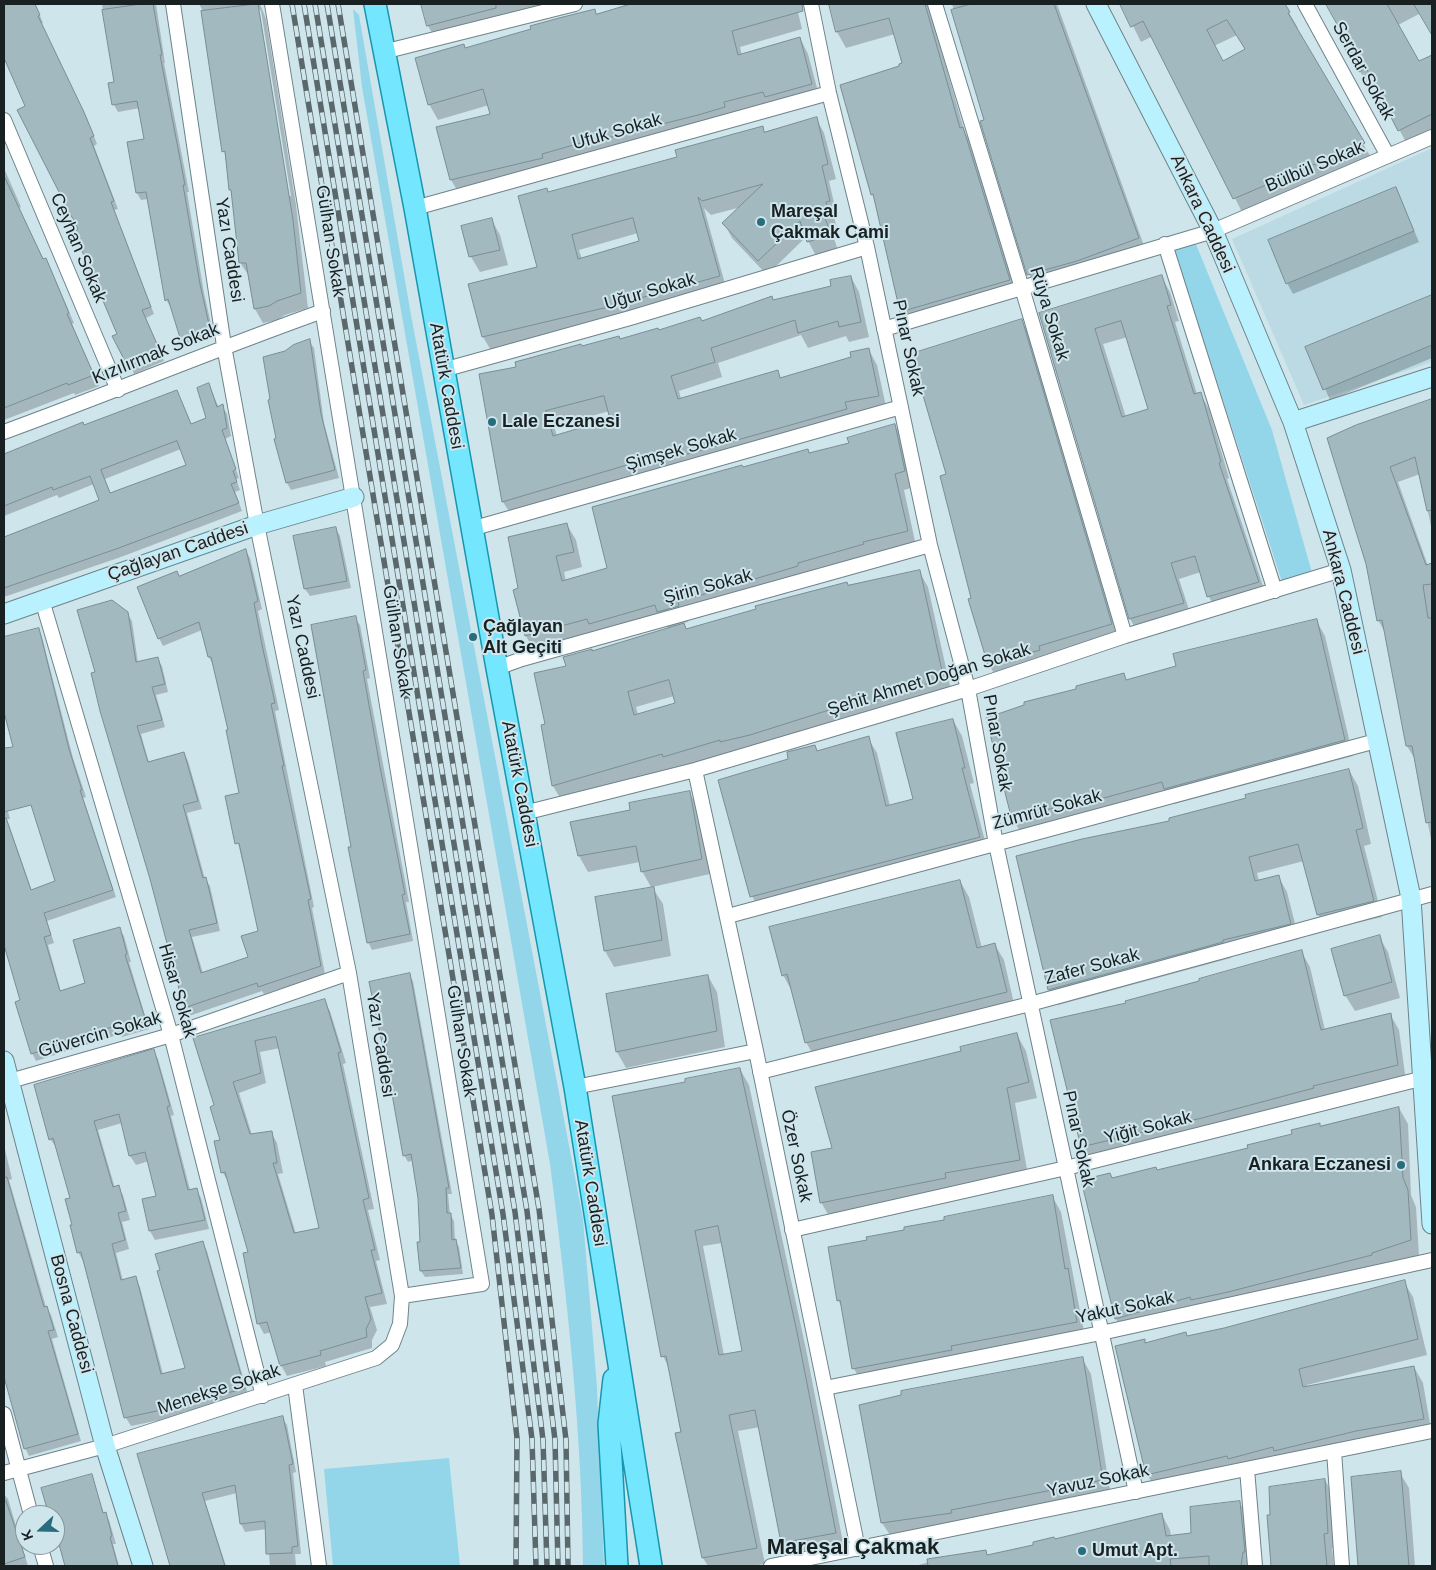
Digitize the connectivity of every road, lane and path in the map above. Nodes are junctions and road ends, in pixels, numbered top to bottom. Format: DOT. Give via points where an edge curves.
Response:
graph roads {
  1 [pos="173,4"];
  2 [pos="272,4"];
  3 [pos="375,4"];
  4 [pos="575,4"];
  5 [pos="811,4"];
  6 [pos="934,4"];
  7 [pos="1096,4"];
  8 [pos="1305,4"];
  9 [pos="383,52"];
  10 [pos="829,93"];
  11 [pos="4,120"];
  12 [pos="1432,137"];
  13 [pos="1388,156"];
  14 [pos="415,208"];
  15 [pos="1213,231"];
  16 [pos="1165,244"];
  17 [pos="867,247"];
  18 [pos="1022,288"];
  19 [pos="323,311"];
  20 [pos="884,329"];
  21 [pos="224,346"];
  22 [pos="443,370"];
  23 [pos="1432,377"];
  24 [pos="118,390"];
  25 [pos="901,407"];
  26 [pos="1292,422"];
  27 [pos="4,432"];
  28 [pos="354,497"];
  29 [pos="257,524"];
  30 [pos="471,529"];
  31 [pos="930,545"];
  32 [pos="1342,570"];
  33 [pos="1275,591"];
  34 [pos="42,600"];
  35 [pos="4,614"];
  36 [pos="1125,636"];
  37 [pos="497,668"];
  38 [pos="968,689"];
  39 [pos="1376,741"];
  40 [pos="695,770"];
  41 [pos="524,813"];
  42 [pos="996,844"];
  43 [pos="1432,894"];
  44 [pos="1411,898"];
  45 [pos="728,916"];
  46 [pos="349,973"];
  47 [pos="1030,1004"];
  48 [pos="171,1035"];
  49 [pos="756,1051"];
  50 [pos="4,1061"];
  51 [pos="760,1072"];
  52 [pos="1424,1078"];
  53 [pos="7,1083"];
  54 [pos="575,1087"];
  55 [pos="1066,1168"];
  56 [pos="1432,1224"];
  57 [pos="792,1230"];
  58 [pos="1432,1260"];
  59 [pos="402,1296"];
  60 [pos="1101,1333"];
  61 [pos="617,1347"];
  62 [pos="295,1385"];
  63 [pos="825,1388"];
  64 [pos="263,1396"];
  65 [pos="4,1414"];
  66 [pos="1432,1431"];
  67 [pos="105,1446"];
  68 [pos="1334,1451"];
  69 [pos="19,1469"];
  70 [pos="1246,1469"];
  71 [pos="4,1473"];
  72 [pos="1136,1492"];
  73 [pos="29,1505"];
  74 [pos="858,1549"];
  75 [pos="143,1566"];
  76 [pos="319,1566"];
  77 [pos="617,1566"];
  78 [pos="650,1566"];
  79 [pos="772,1566"];
  80 [pos="1255,1566"];
  81 [pos="1342,1566"];
  1 -- 21 [label="street, Yazı Caddesi"];
  2 -- 19 [label="street, Gülhan Sokak"];
  3 -- 9 [label="main road, Atatürk Caddesi"];
  4 -- 9 [label="street"];
  5 -- 10 [label="street, Pınar Sokak"];
  6 -- 18 [label="street, Rüya Sokak"];
  7 -- 15 [label="main road, Ankara Caddesi"];
  8 -- 13 [label="street, Serdar Sokak"];
  9 -- 14 [label="main road, Atatürk Caddesi"];
  10 -- 14 [label="street, Ufuk Sokak"];
  10 -- 17 [label="street, Pınar Sokak"];
  11 -- 24 [label="street, Ceyhan Sokak"];
  12 -- 13 [label="street, Bülbül Sokak"];
  13 -- 15 [label="street, Bülbül Sokak"];
  14 -- 22 [label="main road, Atatürk Caddesi"];
  15 -- 16 [label="street, Bülbül Sokak"];
  15 -- 26 [label="main road, Ankara Caddesi"];
  16 -- 18 [label="street, Bülbül Sokak"];
  16 -- 33 [label="street"];
  17 -- 20 [label="street, Pınar Sokak"];
  17 -- 22 [label="street, Uğur Sokak"];
  18 -- 20 [label="street, Bülbül Sokak"];
  18 -- 36 [label="street, Rüya Sokak"];
  19 -- 21 [label="street, Kızılırmak Sokak"];
  19 -- 28 [label="street, Gülhan Sokak"];
  20 -- 25 [label="street, Pınar Sokak"];
  21 -- 24 [label="street, Kızılırmak Sokak"];
  21 -- 29 [label="street, Yazı Caddesi"];
  22 -- 30 [label="main road, Atatürk Caddesi"];
  23 -- 26 [label="main road"];
  24 -- 27 [label="street, Kızılırmak Sokak"];
  25 -- 30 [label="street, Şimşek Sokak"];
  25 -- 31 [label="street, Pınar Sokak"];
  26 -- 32 [label="main road, Ankara Caddesi"];
  28 -- 29 [label="main road, Çağlayan Caddesi"];
  28 -- 59 [label="street, Gülhan Sokak" via="482,1284"];
  29 -- 34 [label="main road, Çağlayan Caddesi"];
  29 -- 46 [label="street, Yazı Caddesi"];
  30 -- 37 [label="main road, Atatürk Caddesi"];
  31 -- 37 [label="street, Şirin Sokak"];
  31 -- 38 [label="street, Pınar Sokak"];
  32 -- 33 [label="street, Şehit Ahmet Doğan Sokak"];
  32 -- 39 [label="main road, Ankara Caddesi"];
  33 -- 36 [label="street, Şehit Ahmet Doğan Sokak"];
  34 -- 35 [label="main road, Çağlayan Caddesi"];
  34 -- 48 [label="street, Hisar Sokak"];
  36 -- 38 [label="street, Şehit Ahmet Doğan Sokak"];
  37 -- 41 [label="main road, Atatürk Caddesi"];
  38 -- 40 [label="street, Şehit Ahmet Doğan Sokak"];
  38 -- 42 [label="street, Pınar Sokak"];
  39 -- 42 [label="street, Zümrüt Sokak"];
  39 -- 44 [label="main road, Ankara Caddesi"];
  40 -- 41 [label="street, Şehit Ahmet Doğan Sokak"];
  40 -- 45 [label="street, Özer Sokak"];
  41 -- 54 [label="main road, Atatürk Caddesi"];
  42 -- 45 [label="street, Zümrüt Sokak"];
  42 -- 47 [label="street, Pınar Sokak"];
  43 -- 44 [label="street, Zafer Sokak"];
  44 -- 47 [label="street, Zafer Sokak"];
  44 -- 52 [label="main road, Ankara Caddesi"];
  45 -- 49 [label="street, Özer Sokak"];
  46 -- 48 [label="street, Güvercin Sokak"];
  46 -- 59 [label="street, Yazı Caddesi"];
  47 -- 51 [label="street, Zafer Sokak"];
  47 -- 55 [label="street, Pınar Sokak"];
  48 -- 53 [label="street, Güvercin Sokak"];
  48 -- 64 [label="street, Hisar Sokak"];
  49 -- 51 [label="street, Özer Sokak"];
  49 -- 54 [label="street"];
  50 -- 53 [label="main road, Bosna Caddesi"];
  51 -- 57 [label="street, Özer Sokak"];
  52 -- 55 [label="street, Yiğit Sokak"];
  52 -- 56 [label="main road, Ankara Caddesi"];
  53 -- 67 [label="main road, Bosna Caddesi"];
  54 -- 61 [label="main road, Atatürk Caddesi"];
  55 -- 57 [label="street, Yiğit Sokak"];
  55 -- 60 [label="street, Pınar Sokak"];
  57 -- 63 [label="street, Özer Sokak"];
  58 -- 60 [label="street, Yakut Sokak"];
  59 -- 62 [label="street, Menekşe Sokak" via="400,1324 392,1345 376,1358"];
  60 -- 63 [label="street, Yakut Sokak"];
  60 -- 72 [label="street, Pınar Sokak"];
  61 -- 77 [label="main road" via="609,1424"];
  61 -- 78 [label="main road, Atatürk Caddesi"];
  62 -- 64 [label="street, Menekşe Sokak"];
  62 -- 76 [label="street"];
  63 -- 74 [label="street, Özer Sokak"];
  64 -- 67 [label="street, Menekşe Sokak"];
  65 -- 69 [label="street"];
  66 -- 68 [label="street, Yavuz Sokak"];
  67 -- 69 [label="street, Menekşe Sokak"];
  67 -- 75 [label="main road, Bosna Caddesi"];
  68 -- 70 [label="street, Yavuz Sokak"];
  68 -- 81 [label="street"];
  69 -- 71 [label="street, Menekşe Sokak"];
  69 -- 73 [label="street"];
  70 -- 72 [label="street, Yavuz Sokak"];
  70 -- 80 [label="street"];
  72 -- 74 [label="street, Yavuz Sokak"];
  74 -- 79 [label="street, Yavuz Sokak"];
}
